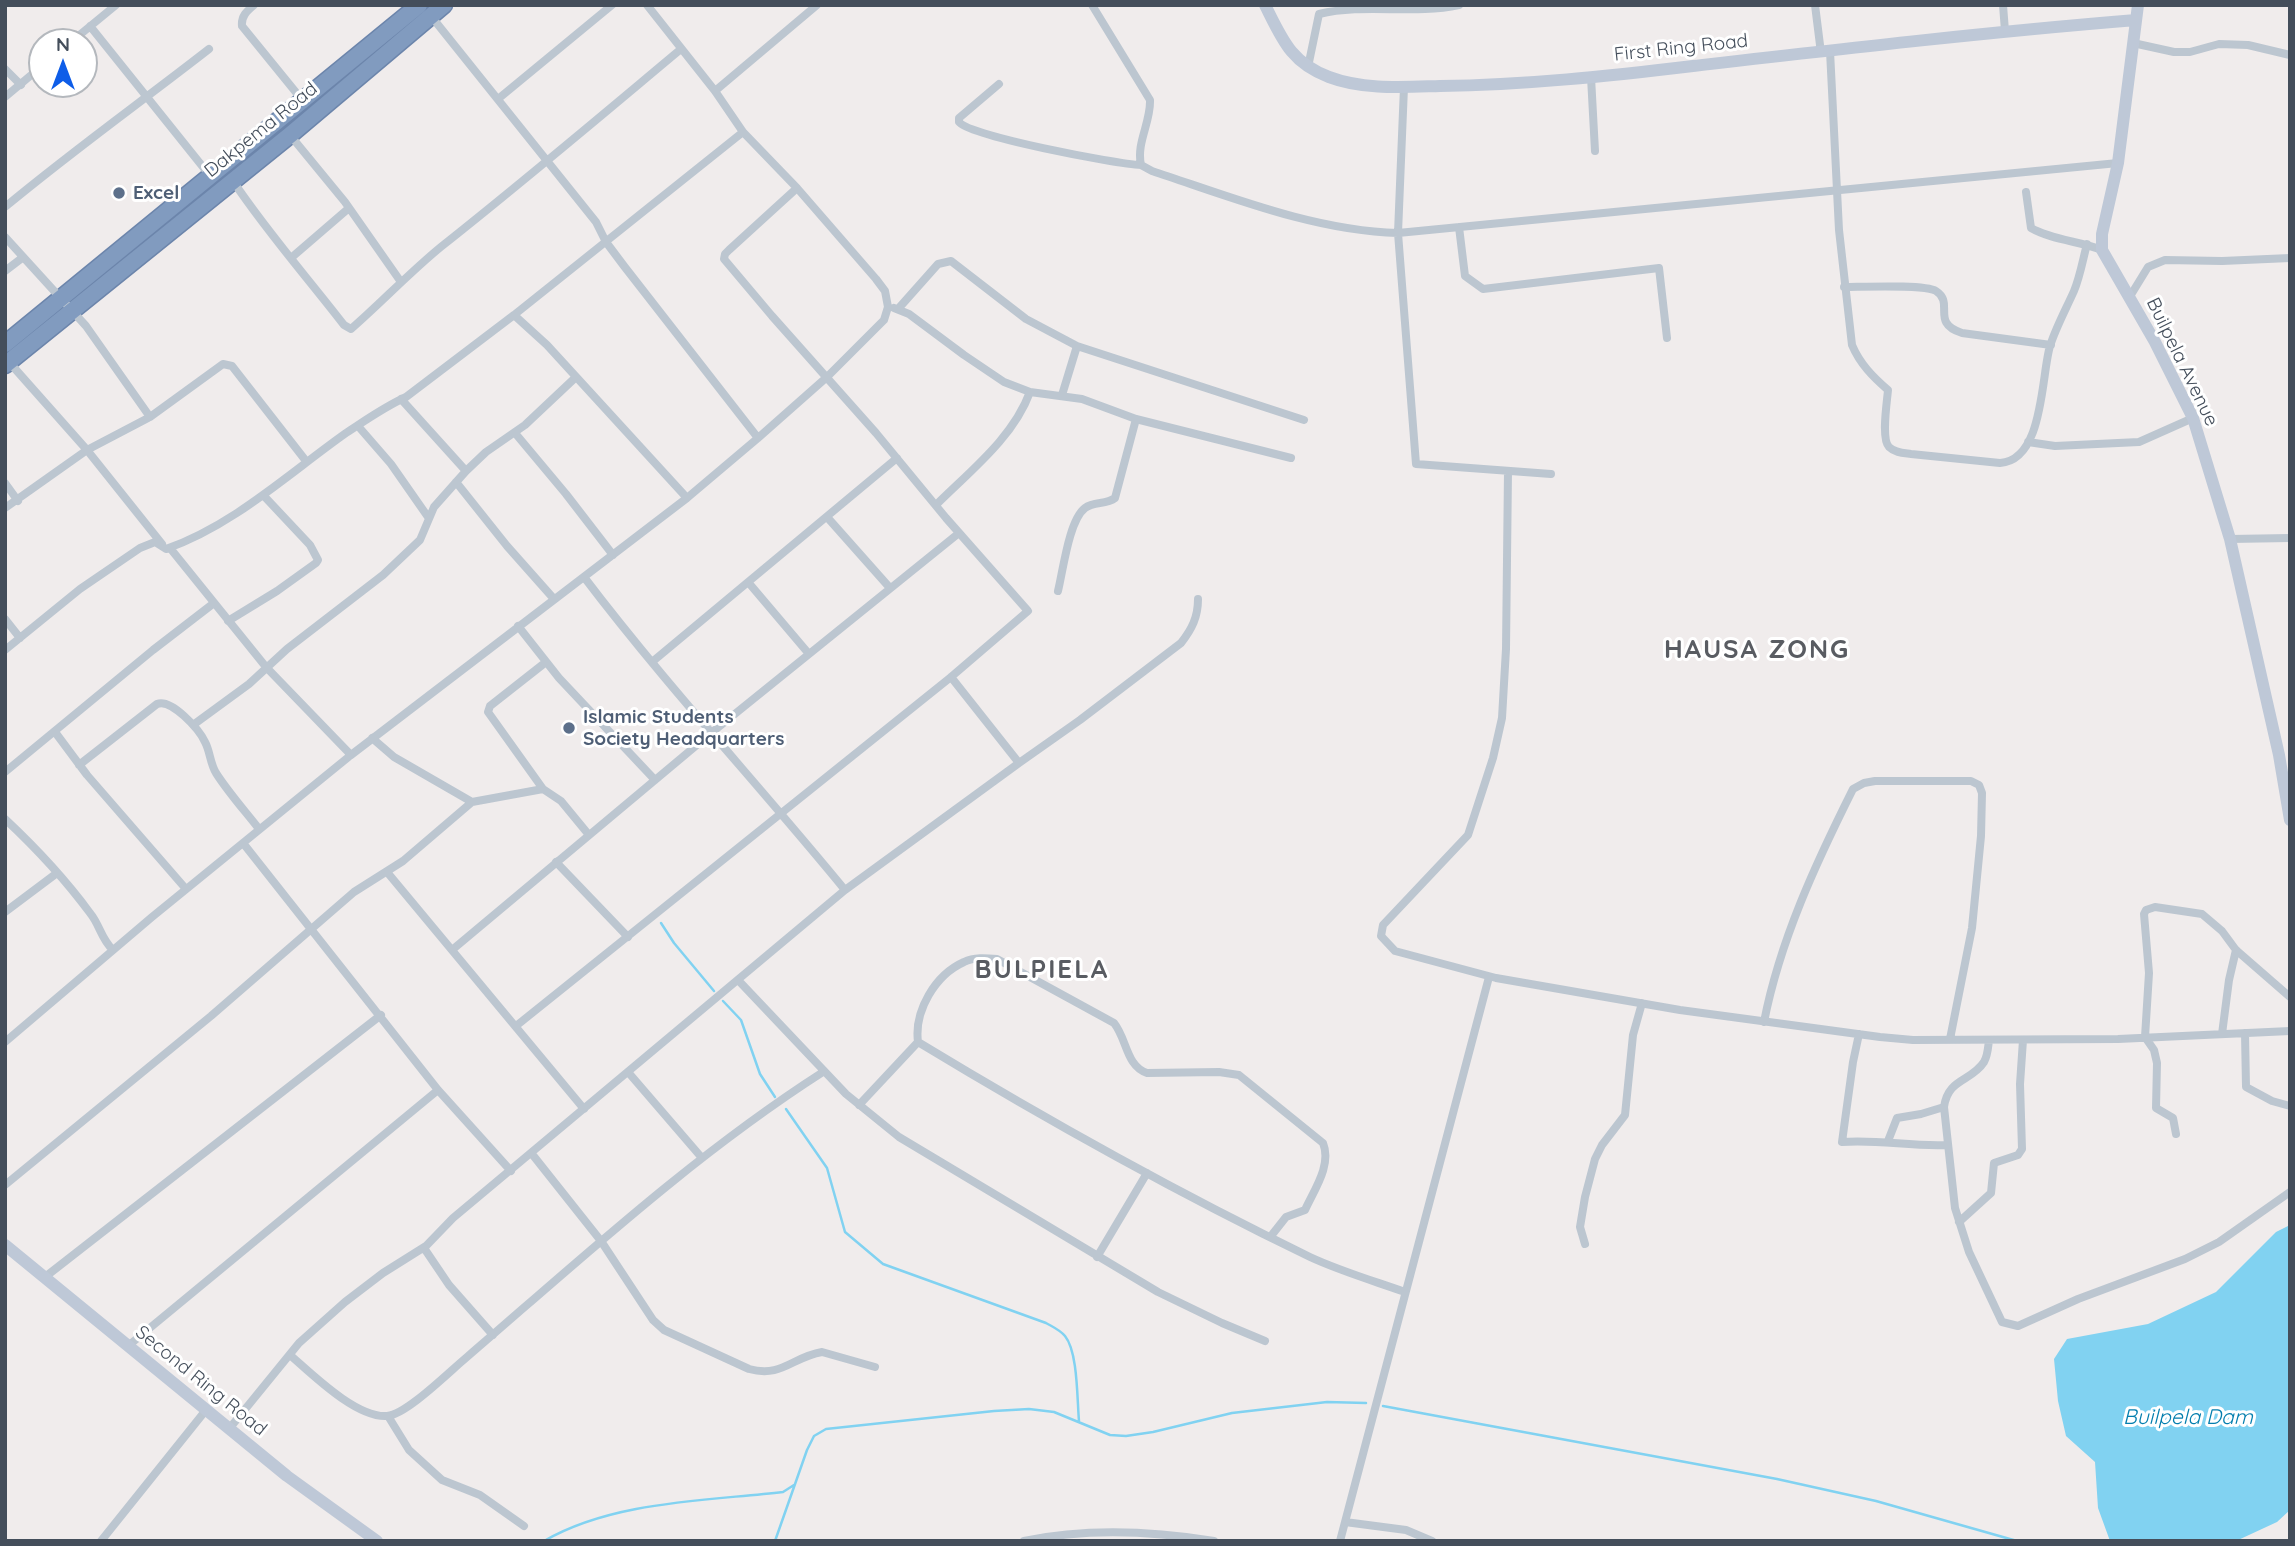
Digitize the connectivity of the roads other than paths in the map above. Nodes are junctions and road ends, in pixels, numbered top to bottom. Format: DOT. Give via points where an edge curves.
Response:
graph roads {
  1 [pos="116,5"];
  2 [pos="254,5"];
  3 [pos="444,5"];
  4 [pos="612,5"];
  5 [pos="648,5"];
  6 [pos="817,5"];
  7 [pos="1092,5"];
  8 [pos="1265,5"];
  9 [pos="1459,5"];
  10 [pos="1815,5"];
  11 [pos="2003,5"];
  12 [pos="2138,5"];
  13 [pos="425,11"];
  14 [pos="2136,20"];
  15 [pos="90,26"];
  16 [pos="88,28"];
  17 [pos="2005,31"];
  18 [pos="2133,43"];
  19 [pos="209,49"];
  20 [pos="681,50"];
  21 [pos="1826,52"];
  22 [pos="2290,55"];
  23 [pos="1308,67"];
  24 [pos="5,69"];
  25 [pos="1591,77"];
  26 [pos="28,78"];
  27 [pos="999,84"];
  28 [pos="20,85"];
  29 [pos="1404,87"];
  30 [pos="715,91"];
  31 [pos="5,97"];
  32 [pos="148,97"];
  33 [pos="498,99"];
  34 [pos="303,102"];
  35 [pos="743,132"];
  36 [pos="290,135"];
  37 [pos="1595,151"];
  38 [pos="547,160"];
  39 [pos="2119,163"];
  40 [pos="1141,165"];
  41 [pos="211,177"];
  42 [pos="233,181"];
  43 [pos="797,188"];
  44 [pos="1837,192"];
  45 [pos="2026,192"];
  46 [pos="5,207"];
  47 [pos="349,208"];
  48 [pos="1459,228"];
  49 [pos="1398,233"];
  50 [pos="5,237"];
  51 [pos="606,242"];
  52 [pos="2087,244"];
  53 [pos="2102,250"];
  54 [pos="22,258"];
  55 [pos="291,258"];
  56 [pos="2290,258"];
  57 [pos="5,271"];
  58 [pos="401,282"];
  59 [pos="1844,287"];
  60 [pos="2129,298"];
  61 [pos="68,306"];
  62 [pos="888,307"];
  63 [pos="898,309"];
  64 [pos="514,315"];
  65 [pos="1667,338"];
  66 [pos="5,344"];
  67 [pos="2051,345"];
  68 [pos="1077,346"];
  69 [pos="7,363"];
  70 [pos="576,377"];
  71 [pos="827,377"];
  72 [pos="1030,392"];
  73 [pos="1062,395"];
  74 [pos="401,399"];
  75 [pos="150,417"];
  76 [pos="2193,418"];
  77 [pos="1136,419"];
  78 [pos="1304,420"];
  79 [pos="358,426"];
  80 [pos="515,433"];
  81 [pos="758,438"];
  82 [pos="2028,442"];
  83 [pos="87,450"];
  84 [pos="897,458"];
  85 [pos="1291,458"];
  86 [pos="306,461"];
  87 [pos="466,471"];
  88 [pos="1508,471"];
  89 [pos="1551,474"];
  90 [pos="456,482"];
  91 [pos="5,483"];
  92 [pos="264,496"];
  93 [pos="687,498"];
  94 [pos="18,500"];
  95 [pos="936,505"];
  96 [pos="5,508"];
  97 [pos="428,517"];
  98 [pos="827,517"];
  99 [pos="959,533"];
  100 [pos="2290,538"];
  101 [pos="2230,539"];
  102 [pos="166,549"];
  103 [pos="613,555"];
  104 [pos="584,577"];
  105 [pos="748,582"];
  106 [pos="890,588"];
  107 [pos="1058,591"];
  108 [pos="554,599"];
  109 [pos="1198,599"];
  110 [pos="214,603"];
  111 [pos="5,619"];
  112 [pos="228,621"];
  113 [pos="518,626"];
  114 [pos="20,638"];
  115 [pos="5,650"];
  116 [pos="809,654"];
  117 [pos="546,662"];
  118 [pos="652,662"];
  119 [pos="266,667"];
  120 [pos="951,677"];
  121 [pos="193,725"];
  122 [pos="55,732"];
  123 [pos="710,734"];
  124 [pos="372,738"];
  125 [pos="351,755"];
  126 [pos="1019,763"];
  127 [pos="79,765"];
  128 [pos="5,772"];
  129 [pos="655,780"];
  130 [pos="542,789"];
  131 [pos="472,802"];
  132 [pos="782,813"];
  133 [pos="5,819"];
  134 [pos="2290,820"];
  135 [pos="259,829"];
  136 [pos="589,835"];
  137 [pos="243,843"];
  138 [pos="556,862"];
  139 [pos="387,872"];
  140 [pos="57,873"];
  141 [pos="186,889"];
  142 [pos="845,890"];
  143 [pos="5,912"];
  144 [pos="312,930"];
  145 [pos="628,937"];
  146 [pos="113,950"];
  147 [pos="452,950"];
  148 [pos="2236,950"];
  149 [pos="1489,977"];
  150 [pos="738,980"];
  151 [pos="2290,997"];
  152 [pos="1642,1003"];
  153 [pos="381,1015"];
  154 [pos="1764,1022"];
  155 [pos="516,1026"];
  156 [pos="2290,1031"];
  157 [pos="2245,1033"];
  158 [pos="1859,1034"];
  159 [pos="2222,1034"];
  160 [pos="7,1037"];
  161 [pos="2145,1037"];
  162 [pos="1950,1039"];
  163 [pos="1989,1040"];
  164 [pos="2023,1040"];
  165 [pos="918,1042"];
  166 [pos="628,1072"];
  167 [pos="823,1072"];
  168 [pos="438,1090"];
  169 [pos="859,1104"];
  170 [pos="2290,1106"];
  171 [pos="1944,1107"];
  172 [pos="584,1109"];
  173 [pos="2176,1134"];
  174 [pos="1888,1141"];
  175 [pos="1948,1146"];
  176 [pos="532,1154"];
  177 [pos="702,1158"];
  178 [pos="511,1171"];
  179 [pos="1147,1173"];
  180 [pos="5,1185"];
  181 [pos="2290,1192"];
  182 [pos="1959,1222"];
  183 [pos="1271,1236"];
  184 [pos="601,1241"];
  185 [pos="1585,1244"];
  186 [pos="424,1248"];
  187 [pos="7,1250"];
  188 [pos="1097,1257"];
  189 [pos="45,1277"];
  190 [pos="1405,1292"];
  191 [pos="493,1335"];
  192 [pos="1265,1341"];
  193 [pos="128,1346"];
  194 [pos="290,1355"];
  195 [pos="875,1367"];
  196 [pos="206,1410"];
  197 [pos="388,1416"];
  198 [pos="229,1429"];
  199 [pos="1345,1522"];
  200 [pos="524,1526"];
  201 [pos="1113,1537"];
  202 [pos="102,1541"];
  203 [pos="377,1541"];
  204 [pos="1024,1541"];
  205 [pos="1214,1541"];
  206 [pos="1340,1541"];
  207 [pos="1432,1541"];
  1 -- 15 [label="street"];
  2 -- 34 [label="street" via="245,12 242,26"];
  3 -- 13 [label="highway, Dakpema Road"];
  4 -- 33 [label="street"];
  5 -- 20 [label="street"];
  6 -- 30 [label="street"];
  7 -- 40 [label="street" via="1150,100 1139,153"];
  8 -- 23 [label="street, First Ring Road" via="1286,47"];
  9 -- 23 [label="street" via="1319,15"];
  10 -- 21 [label="street"];
  11 -- 17 [label="street"];
  12 -- 14 [label="street"];
  13 -- 33 [label="street"];
  13 -- 34 [label="highway, Dakpema Road"];
  13 -- 36 [label="highway, Dakpema Road"];
  14 -- 17 [label="street, First Ring Road"];
  14 -- 18 [label="street"];
  15 -- 16 [label="street"];
  15 -- 32 [label="street"];
  17 -- 21 [label="street, First Ring Road"];
  18 -- 22 [label="street" via="2174,52 2219,44 2248,45"];
  18 -- 39 [label="street"];
  19 -- 32 [label="street"];
  20 -- 30 [label="street"];
  20 -- 38 [label="street"];
  21 -- 25 [label="street, First Ring Road"];
  21 -- 44 [label="street"];
  23 -- 29 [label="street, First Ring Road" via="1352,83"];
  24 -- 28 [label="street"];
  25 -- 29 [label="street, First Ring Road"];
  25 -- 37 [label="street"];
  26 -- 28 [label="street"];
  27 -- 40 [label="street" via="959,118 962,127 994,138"];
  28 -- 31 [label="street"];
  29 -- 49 [label="street"];
  30 -- 35 [label="street"];
  32 -- 41 [label="street"];
  32 -- 46 [label="street"];
  33 -- 38 [label="street"];
  34 -- 41 [label="highway, Dakpema Road"];
  35 -- 43 [label="street"];
  35 -- 51 [label="street"];
  36 -- 42 [label="highway, Dakpema Road"];
  36 -- 47 [label="street"];
  38 -- 51 [label="street" via="596,222"];
  38 -- 58 [label="street"];
  39 -- 44 [label="street"];
  39 -- 53 [label="street"];
  40 -- 49 [label="street" via="1325,225"];
  41 -- 61 [label="highway, Dakpema Road"];
  42 -- 55 [label="street"];
  42 -- 61 [label="highway, Dakpema Road"];
  43 -- 62 [label="street" via="876,279 885,291"];
  43 -- 71 [label="street" via="724,254 724,259"];
  44 -- 48 [label="street"];
  44 -- 59 [label="street"];
  45 -- 52 [label="street" via="2031,228"];
  47 -- 55 [label="street"];
  47 -- 58 [label="street"];
  48 -- 49 [label="street"];
  48 -- 65 [label="street" via="1465,276 1483,289 1659,268"];
  49 -- 88 [label="street" via="1416,464"];
  50 -- 54 [label="street"];
  51 -- 64 [label="street"];
  51 -- 81 [label="street"];
  52 -- 53 [label="street"];
  52 -- 67 [label="street" via="2076,288"];
  53 -- 60 [label="street, Builpela Avenue"];
  54 -- 57 [label="street"];
  54 -- 61 [label="street"];
  55 -- 58 [label="street" via="348,328"];
  56 -- 60 [label="street" via="2165,260 2148,267"];
  59 -- 67 [label="street" via="1936,291 1950,329"];
  59 -- 82 [label="street" via="1857,358 1888,390 1885,439 1889,447 1911,454 2000,463 2015,458"];
  60 -- 76 [label="street, Builpela Avenue"];
  61 -- 66 [label="highway, Dakpema Road"];
  61 -- 69 [label="highway, Dakpema Road"];
  61 -- 75 [label="street" via="105,350"];
  62 -- 63 [label="street"];
  62 -- 71 [label="street" via="875,332"];
  63 -- 68 [label="street" via="938,264 951,261 1026,318"];
  63 -- 72 [label="street" via="1004,382"];
  64 -- 70 [label="street"];
  64 -- 74 [label="street"];
  67 -- 82 [label="street" via="2039,416"];
  68 -- 73 [label="street"];
  68 -- 78 [label="street"];
  69 -- 83 [label="street"];
  70 -- 80 [label="street"];
  70 -- 93 [label="street"];
  71 -- 81 [label="street"];
  71 -- 84 [label="street"];
  72 -- 73 [label="street"];
  72 -- 95 [label="street" via="1017,419 995,447"];
  73 -- 77 [label="street"];
  74 -- 79 [label="street"];
  74 -- 87 [label="street"];
  75 -- 83 [label="street"];
  75 -- 86 [label="street" via="228,364"];
  76 -- 82 [label="street" via="2138,442 2055,446"];
  76 -- 101 [label="street, Builpela Avenue"];
  77 -- 85 [label="street"];
  77 -- 107 [label="street" via="1115,498 1091,504 1075,521"];
  79 -- 86 [label="street"];
  79 -- 97 [label="street"];
  80 -- 87 [label="street"];
  80 -- 103 [label="street"];
  81 -- 93 [label="street"];
  83 -- 94 [label="street"];
  83 -- 102 [label="street"];
  84 -- 95 [label="street"];
  84 -- 98 [label="street"];
  86 -- 92 [label="street"];
  87 -- 90 [label="street"];
  88 -- 89 [label="street"];
  88 -- 149 [label="street" via="1506,649 1502,718 1493,758 1468,835 1383,925 1381,936 1395,951"];
  90 -- 97 [label="street"];
  90 -- 108 [label="street"];
  91 -- 94 [label="street"];
  92 -- 102 [label="street" via="200,536"];
  92 -- 112 [label="street" via="310,545 318,560"];
  93 -- 103 [label="street"];
  94 -- 96 [label="street"];
  95 -- 99 [label="street"];
  97 -- 119 [label="street" via="417,543"];
  98 -- 105 [label="street"];
  98 -- 106 [label="street"];
  99 -- 106 [label="street"];
  99 -- 120 [label="street" via="1028,611"];
  100 -- 101 [label="street"];
  101 -- 134 [label="street, Builpela Avenue"];
  102 -- 110 [label="street" via="170,548"];
  102 -- 114 [label="street" via="155,542 140,548"];
  103 -- 104 [label="street"];
  104 -- 108 [label="street"];
  104 -- 118 [label="street"];
  105 -- 116 [label="street"];
  105 -- 118 [label="street"];
  106 -- 116 [label="street"];
  108 -- 113 [label="street"];
  109 -- 126 [label="street" via="1191,631 1181,643"];
  110 -- 112 [label="street"];
  110 -- 122 [label="street"];
  111 -- 114 [label="street"];
  112 -- 119 [label="street"];
  113 -- 117 [label="street"];
  113 -- 124 [label="street"];
  114 -- 115 [label="street"];
  116 -- 123 [label="street"];
  117 -- 129 [label="street"];
  117 -- 130 [label="street" via="488,709"];
  118 -- 123 [label="street"];
  119 -- 121 [label="street"];
  119 -- 125 [label="street"];
  120 -- 126 [label="street"];
  120 -- 132 [label="street"];
  121 -- 127 [label="street" via="162,702"];
  121 -- 135 [label="street" via="206,743 216,773"];
  122 -- 127 [label="street"];
  122 -- 128 [label="street"];
  123 -- 129 [label="street"];
  123 -- 132 [label="street"];
  124 -- 125 [label="street"];
  124 -- 131 [label="street" via="394,757"];
  125 -- 135 [label="street"];
  126 -- 142 [label="street"];
  127 -- 141 [label="street"];
  129 -- 136 [label="street"];
  130 -- 131 [label="street"];
  130 -- 136 [label="street" via="561,801"];
  131 -- 139 [label="street"];
  132 -- 142 [label="street"];
  132 -- 145 [label="street"];
  133 -- 140 [label="street"];
  135 -- 137 [label="street"];
  136 -- 138 [label="street"];
  137 -- 141 [label="street"];
  137 -- 144 [label="street"];
  138 -- 145 [label="street"];
  138 -- 147 [label="street"];
  139 -- 144 [label="street" via="354,892"];
  139 -- 147 [label="street"];
  140 -- 143 [label="street"];
  140 -- 146 [label="street" via="91,913"];
  141 -- 146 [label="street"];
  142 -- 150 [label="street"];
  144 -- 153 [label="street"];
  144 -- 180 [label="street"];
  145 -- 155 [label="street"];
  146 -- 160 [label="street"];
  147 -- 155 [label="street"];
  148 -- 151 [label="street"];
  148 -- 159 [label="street"];
  148 -- 161 [label="street" via="2202,914 2155,907 2146,910 2149,1002"];
  149 -- 152 [label="street"];
  149 -- 190 [label="street"];
  150 -- 166 [label="street"];
  150 -- 167 [label="street"];
  152 -- 154 [label="street"];
  152 -- 185 [label="street" via="1633,1035 1625,1115 1598,1152 1585,1198 1580,1227"];
  153 -- 168 [label="street"];
  153 -- 189 [label="street"];
  154 -- 158 [label="street"];
  154 -- 162 [label="street" via="1779,961 1799,908 1853,789 1875,781 1970,781 1979,785 1982,793 1980,850 1972,928"];
  155 -- 172 [label="street"];
  156 -- 157 [label="street"];
  157 -- 159 [label="street"];
  157 -- 170 [label="street" via="2246,1087"];
  158 -- 162 [label="street"];
  158 -- 174 [label="street" via="1842,1142"];
  159 -- 161 [label="street"];
  161 -- 164 [label="street"];
  161 -- 173 [label="street" via="2157,1063 2156,1108 2173,1118"];
  162 -- 163 [label="street"];
  163 -- 164 [label="street"];
  163 -- 171 [label="street" via="1985,1060 1952,1087"];
  164 -- 182 [label="street" via="2022,1149 2018,1155 1994,1163 1991,1193"];
  165 -- 169 [label="street"];
  165 -- 179 [label="street"];
  165 -- 183 [label="street" via="917,1025 932,989 965,961 997,959 1114,1023 1138,1070 1239,1075 1323,1143 1327,1152 1305,1210 1286,1217"];
  166 -- 172 [label="street"];
  166 -- 177 [label="street"];
  167 -- 169 [label="street"];
  167 -- 177 [label="street"];
  168 -- 178 [label="street"];
  168 -- 193 [label="street"];
  169 -- 188 [label="street" via="899,1137"];
  171 -- 174 [label="street" via="1897,1118"];
  171 -- 175 [label="street"];
  172 -- 176 [label="street"];
  174 -- 175 [label="street"];
  175 -- 182 [label="street"];
  176 -- 178 [label="street"];
  176 -- 184 [label="street"];
  177 -- 184 [label="street"];
  178 -- 186 [label="street"];
  179 -- 183 [label="street"];
  179 -- 188 [label="street"];
  181 -- 182 [label="street" via="2219,1242 2185,1259 2018,1326 2002,1322"];
  183 -- 190 [label="street" via="1312,1258"];
  184 -- 191 [label="street"];
  184 -- 195 [label="street" via="653,1320 680,1338 761,1373 822,1352"];
  186 -- 191 [label="street"];
  186 -- 194 [label="street" via="345,1302"];
  187 -- 189 [label="street, Second Ring Road"];
  188 -- 192 [label="street" via="1158,1292"];
  189 -- 193 [label="street, Second Ring Road"];
  190 -- 199 [label="street"];
  191 -- 197 [label="street" via="424,1394"];
  193 -- 196 [label="street, Second Ring Road"];
  194 -- 197 [label="street" via="366,1412"];
  194 -- 198 [label="street"];
  196 -- 198 [label="street, Second Ring Road"];
  196 -- 202 [label="street"];
  197 -- 200 [label="street" via="409,1450 442,1480 480,1495"];
  198 -- 203 [label="street, Second Ring Road"];
  199 -- 206 [label="street"];
  199 -- 207 [label="street" via="1406,1530"];
  201 -- 204 [label="street" via="1074,1533"];
  201 -- 205 [label="street" via="1161,1535"];
}
